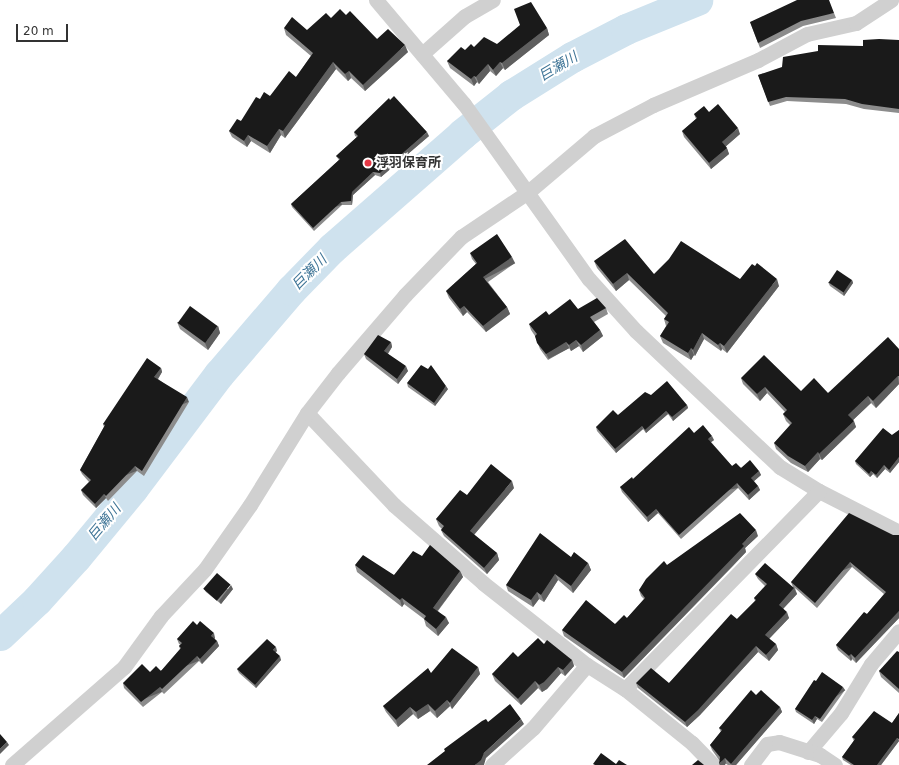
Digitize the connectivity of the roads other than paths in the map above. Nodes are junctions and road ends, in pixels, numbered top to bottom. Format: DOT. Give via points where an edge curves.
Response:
graph roads {
  1 [pos="376,0"];
  2 [pos="493,0"];
  3 [pos="891,0"];
  4 [pos="422,54"];
  5 [pos="528,192"];
  6 [pos="307,413"];
  7 [pos="819,492"];
  8 [pos="899,532"];
  9 [pos="899,631"];
  10 [pos="587,665"];
  11 [pos="625,689"];
  12 [pos="808,752"];
  13 [pos="12,765"];
  14 [pos="492,765"];
  15 [pos="713,765"];
  16 [pos="751,765"];
  17 [pos="835,765"];
  1 -- 4 [label="street"];
  2 -- 4 [label="street" via="465,16"];
  3 -- 5 [label="street" via="856,23 807,34 758,60 653,105 594,136"];
  4 -- 5 [label="street" via="464,104"];
  5 -- 6 [label="street" via="461,238 405,295"];
  5 -- 7 [label="street" via="589,278 636,330 780,467"];
  6 -- 10 [label="street" via="394,506 483,583"];
  6 -- 13 [label="street" via="250,505 205,569 161,616 124,666"];
  7 -- 8 [label="street"];
  7 -- 11 [label="street"];
  9 -- 12 [label="street" via="871,664 841,713"];
  10 -- 11 [label="street"];
  10 -- 14 [label="street" via="533,728"];
  11 -- 15 [label="street" via="692,743"];
  12 -- 16 [label="street" via="779,742 767,744"];
  12 -- 17 [label="street"];
}
